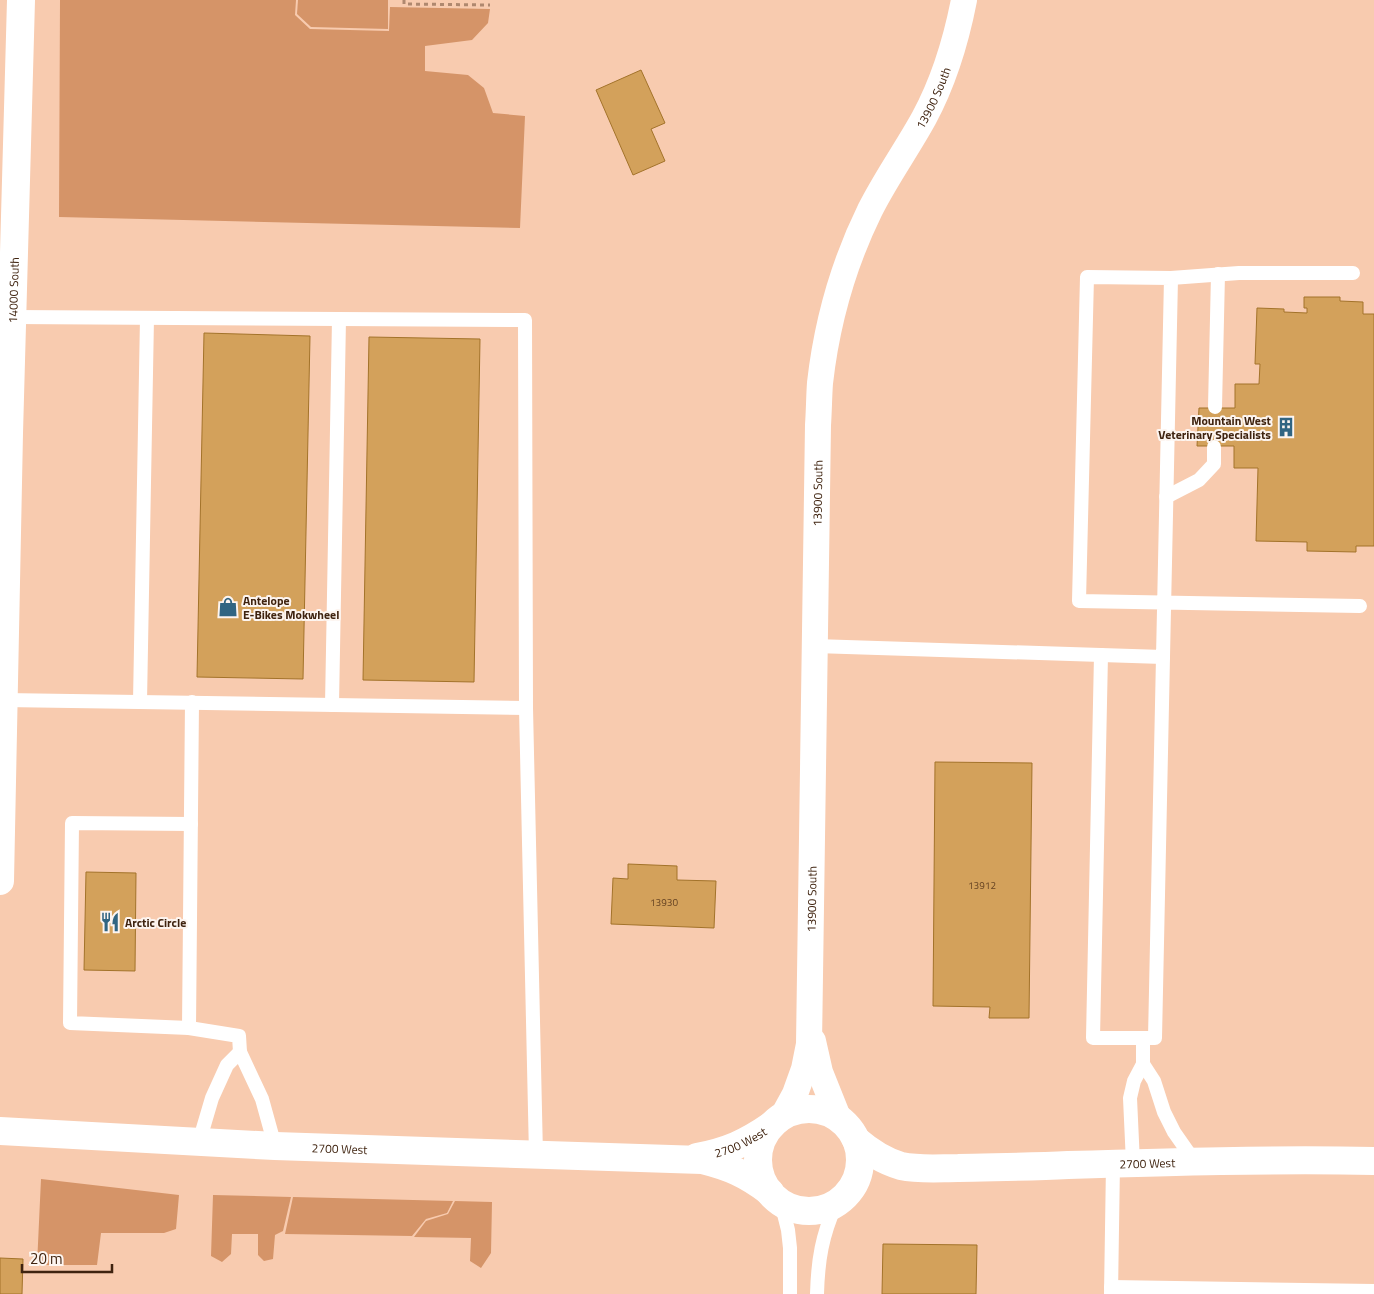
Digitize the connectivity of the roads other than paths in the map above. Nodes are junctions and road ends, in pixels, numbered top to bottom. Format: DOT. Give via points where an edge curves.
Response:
graph roads {
  1 [pos="21,0"];
  2 [pos="964,0"];
  3 [pos="1353,273"];
  4 [pos="1218,274"];
  5 [pos="1171,278"];
  6 [pos="12,317"];
  7 [pos="147,318"];
  8 [pos="339,319"];
  9 [pos="1215,407"];
  10 [pos="1214,446"];
  11 [pos="1166,496"];
  12 [pos="1164,602"];
  13 [pos="1360,606"];
  14 [pos="815,646"];
  15 [pos="1101,655"];
  16 [pos="1163,657"];
  17 [pos="4,700"];
  18 [pos="140,702"];
  19 [pos="192,702"];
  20 [pos="332,704"];
  21 [pos="526,708"];
  22 [pos="191,824"];
  23 [pos="0,880"];
  24 [pos="810,1018"];
  25 [pos="190,1028"];
  26 [pos="1142,1039"];
  27 [pos="240,1052"];
  28 [pos="1143,1064"];
  29 [pos="838,1117"];
  30 [pos="778,1120"];
  31 [pos="0,1131"];
  32 [pos="856,1140"];
  33 [pos="200,1142"];
  34 [pos="276,1146"];
  35 [pos="536,1155"];
  36 [pos="678,1158"];
  37 [pos="1374,1161"];
  38 [pos="1195,1162"];
  39 [pos="1123,1164"];
  40 [pos="919,1168"];
  41 [pos="775,1197"];
  42 [pos="841,1199"];
  43 [pos="1111,1291"];
  44 [pos="1374,1291"];
  45 [pos="790,1294"];
  46 [pos="817,1294"];
  1 -- 6 [label="main road, 14000 South"];
  2 -- 14 [label="street, 13900 South" via="958,30 938,89 856,239 833,306 820,385"];
  3 -- 4 [label="lane"];
  4 -- 5 [label="lane"];
  4 -- 9 [label="lane"];
  5 -- 11 [label="lane"];
  5 -- 12 [label="lane" via="1087,277 1079,602"];
  6 -- 7 [label="lane"];
  6 -- 17 [label="main road, 14000 South"];
  7 -- 8 [label="lane"];
  7 -- 18 [label="lane"];
  8 -- 20 [label="lane"];
  8 -- 21 [label="lane" via="525,320"];
  10 -- 11 [label="lane" via="1214,464 1199,480"];
  11 -- 12 [label="lane"];
  12 -- 13 [label="lane"];
  12 -- 16 [label="lane"];
  14 -- 15 [label="lane"];
  14 -- 24 [label="street, 13900 South"];
  15 -- 16 [label="lane"];
  15 -- 26 [label="lane" via="1093,1038"];
  16 -- 26 [label="lane" via="1154,1038"];
  17 -- 18 [label="lane"];
  17 -- 23 [label="main road, 14000 South"];
  18 -- 19 [label="lane"];
  19 -- 20 [label="lane"];
  19 -- 22 [label="lane"];
  20 -- 21 [label="lane"];
  21 -- 35 [label="lane"];
  22 -- 25 [label="lane"];
  22 -- 25 [label="lane" via="72,823 70,1023"];
  24 -- 29 [label="street, 13900 South" via="820,1072"];
  24 -- 30 [label="street, 13900 South" via="804,1069 796,1094"];
  25 -- 27 [label="lane" via="239,1036"];
  26 -- 28 [label="lane"];
  27 -- 33 [label="lane" via="227,1065 212,1098"];
  27 -- 34 [label="lane" via="262,1099"];
  28 -- 38 [label="lane" via="1154,1081 1174,1132"];
  28 -- 39 [label="lane" via="1130,1098"];
  29 -- 30 [label="main road" via="811,1108 797,1110"];
  29 -- 32 [label="main road"];
  30 -- 36 [label="main road, 2700 West" via="734,1148"];
  30 -- 41 [label="main road" via="764,1137 759,1166 762,1179"];
  31 -- 33 [label="main road, 2700 West"];
  32 -- 40 [label="main road, 2700 West" via="886,1161"];
  32 -- 42 [label="main road" via="860,1168 855,1182"];
  33 -- 34 [label="main road, 2700 West"];
  34 -- 35 [label="main road, 2700 West"];
  35 -- 36 [label="main road, 2700 West"];
  36 -- 41 [label="main road, 2700 West" via="702,1160 741,1172"];
  37 -- 38 [label="main road, 2700 West"];
  38 -- 39 [label="main road, 2700 West"];
  39 -- 40 [label="main road, 2700 West"];
  39 -- 43 [label="lane"];
  40 -- 42 [label="main road, 2700 West" via="885,1175 865,1183"];
  41 -- 42 [label="main road" via="794,1208 808,1211 822,1209"];
  41 -- 45 [label="lane" via="788,1230"];
  42 -- 46 [label="lane" via="828,1221 819,1254"];
  43 -- 44 [label="lane"];
}
